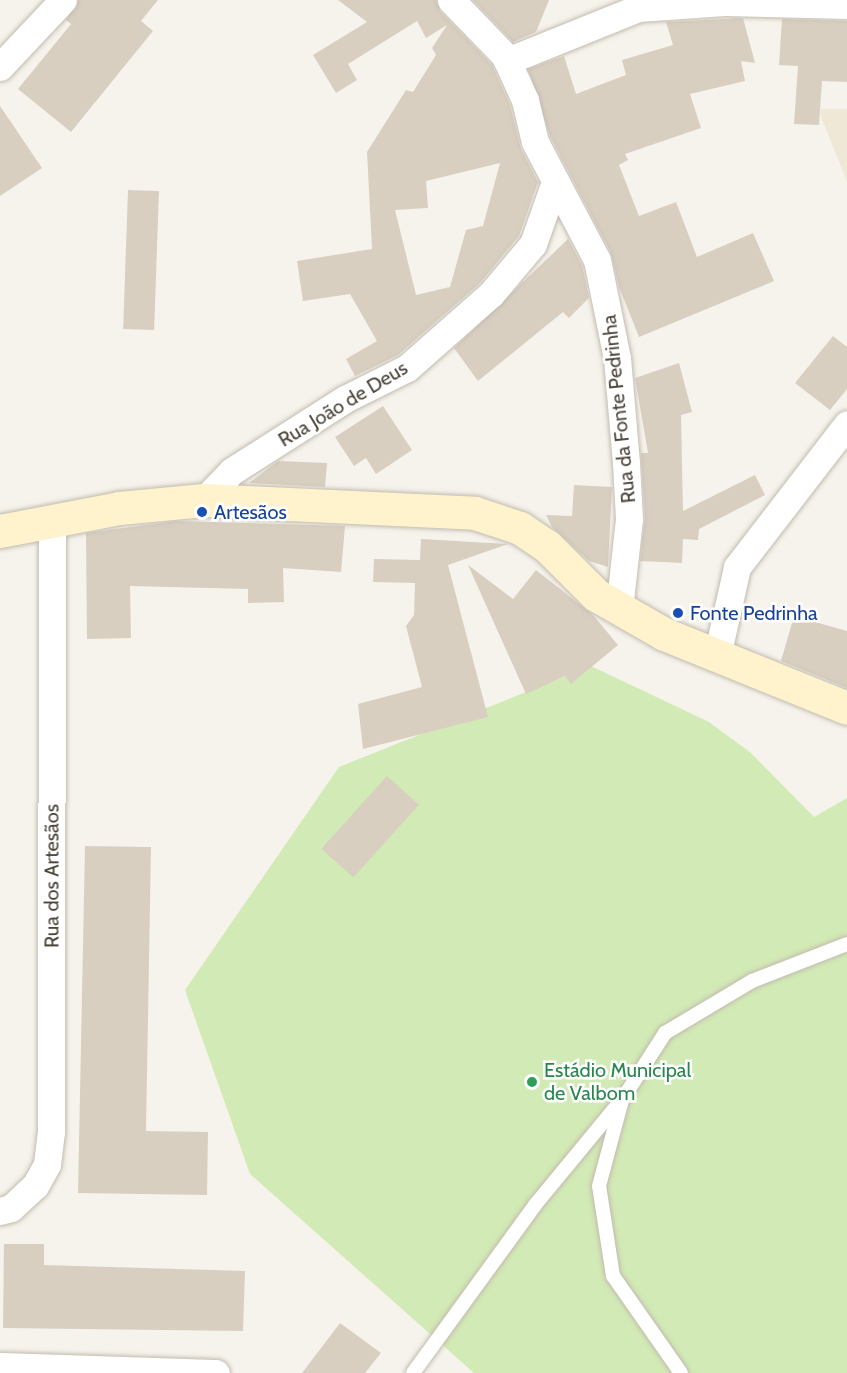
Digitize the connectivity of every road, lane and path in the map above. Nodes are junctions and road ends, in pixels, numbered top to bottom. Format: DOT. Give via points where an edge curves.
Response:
graph roads {
  1 [pos="63,0"];
  2 [pos="451,0"];
  3 [pos="725,1"];
  4 [pos="847,5"];
  5 [pos="507,61"];
  6 [pos="0,67"];
  7 [pos="555,182"];
  8 [pos="847,424"];
  9 [pos="204,500"];
  10 [pos="52,519"];
  11 [pos="0,531"];
  12 [pos="619,610"];
  13 [pos="717,656"];
  14 [pos="847,708"];
  15 [pos="847,944"];
  16 [pos="622,1100"];
  17 [pos="0,1211"];
  18 [pos="0,1366"];
  19 [pos="122,1371"];
  20 [pos="4,1373"];
  21 [pos="216,1373"];
  22 [pos="413,1373"];
  23 [pos="681,1373"];
  1 -- 6 [label="street"];
  2 -- 5 [label="street"];
  3 -- 4 [label="street"];
  3 -- 5 [label="street" via="638,8"];
  5 -- 7 [label="street"];
  7 -- 9 [label="street, Rua João de Deus" via="534,244 492,294 407,368 345,399 232,471"];
  7 -- 12 [label="street, Rua da Fonte Pedrinha" via="597,260 617,358 629,519"];
  8 -- 13 [label="street" via="737,567"];
  9 -- 10 [label="street"];
  9 -- 12 [label="street" via="475,513 520,528"];
  10 -- 11 [label="street"];
  10 -- 17 [label="street, Rua dos Artesãos" via="51,1132 47,1164 35,1186 11,1208"];
  12 -- 13 [label="street"];
  13 -- 14 [label="street"];
  15 -- 16 [label="lane" via="752,981 665,1033"];
  16 -- 22 [label="lane" via="534,1205"];
  16 -- 23 [label="lane" via="599,1186 613,1276"];
  18 -- 19 [label="street"];
  18 -- 20 [label="street"];
  19 -- 21 [label="street"];
}
